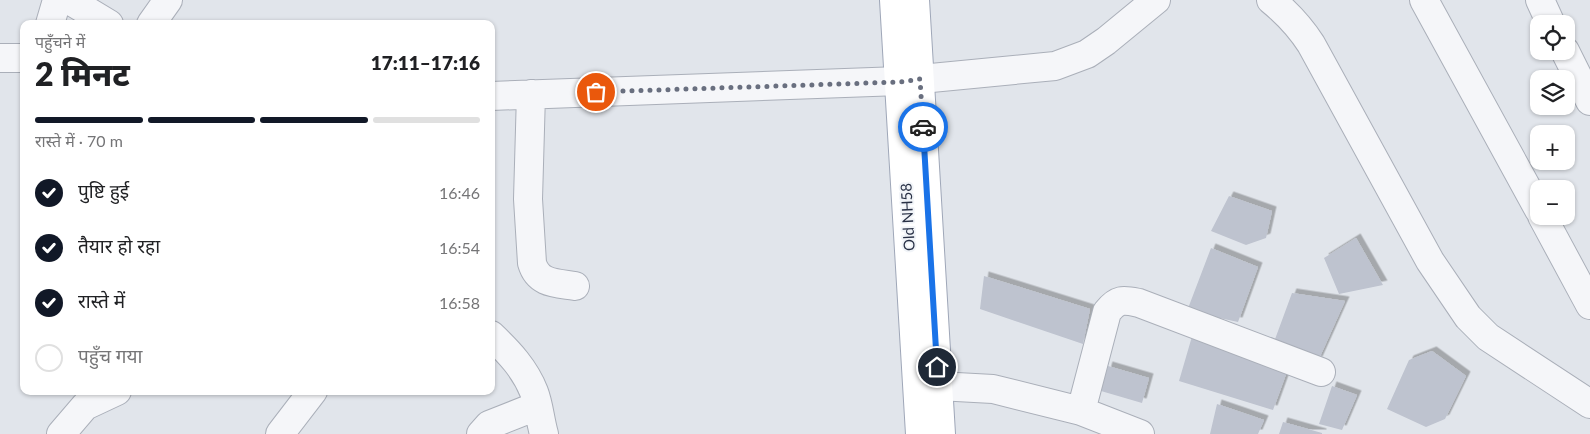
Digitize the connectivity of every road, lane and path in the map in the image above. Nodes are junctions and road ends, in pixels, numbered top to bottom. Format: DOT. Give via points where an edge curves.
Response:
graph roads {
  1 [pos="57,0"];
  2 [pos="69,0"];
  3 [pos="168,0"];
  4 [pos="894,0"];
  5 [pos="915,0"];
  6 [pos="1156,0"];
  7 [pos="1271,0"];
  8 [pos="1424,0"];
  9 [pos="1540,0"];
  10 [pos="1548,15"];
  11 [pos="51,20"];
  12 [pos="102,20"];
  13 [pos="154,20"];
  14 [pos="1570,60"];
  15 [pos="910,80"];
  16 [pos="531,94"];
  17 [pos="495,96"];
  18 [pos="1590,101"];
  19 [pos="1530,194"];
  20 [pos="1547,225"];
  21 [pos="575,286"];
  22 [pos="1590,304"];
  23 [pos="495,339"];
  24 [pos="1321,372"];
  25 [pos="938,386"];
  26 [pos="109,395"];
  27 [pos="310,395"];
  28 [pos="1590,404"];
  29 [pos="537,406"];
  30 [pos="1082,411"];
  31 [pos="61,434"];
  32 [pos="280,434"];
  33 [pos="481,434"];
  34 [pos="544,434"];
  35 [pos="920,434"];
  36 [pos="941,434"];
  37 [pos="1140,434"];
  1 -- 11 [label="street"];
  2 -- 12 [label="street"];
  3 -- 13 [label="street"];
  4 -- 15 [label="main road, Old NH58"];
  5 -- 15 [label="main road, Old NH58"];
  6 -- 15 [label="street" via="1087,54 1055,66"];
  7 -- 28 [label="street" via="1300,28 1311,44 1430,261 1468,316 1488,337"];
  8 -- 19 [label="street"];
  9 -- 10 [label="street"];
  14 -- 18 [label="street"];
  15 -- 16 [label="street"];
  15 -- 25 [label="main road, Old NH58"];
  15 -- 35 [label="main road, Old NH58"];
  16 -- 17 [label="street"];
  16 -- 21 [label="street" via="528,199 532,263 540,277"];
  20 -- 22 [label="street"];
  23 -- 29 [label="street" via="513,356 525,374"];
  24 -- 30 [label="street" via="1125,300 1114,303 1108,312"];
  25 -- 30 [label="street" via="993,389"];
  25 -- 36 [label="main road, Old NH58"];
  26 -- 31 [label="street" via="85,406"];
  27 -- 32 [label="street"];
  29 -- 33 [label="street" via="488,425"];
  29 -- 34 [label="street"];
  30 -- 37 [label="street"];
}
